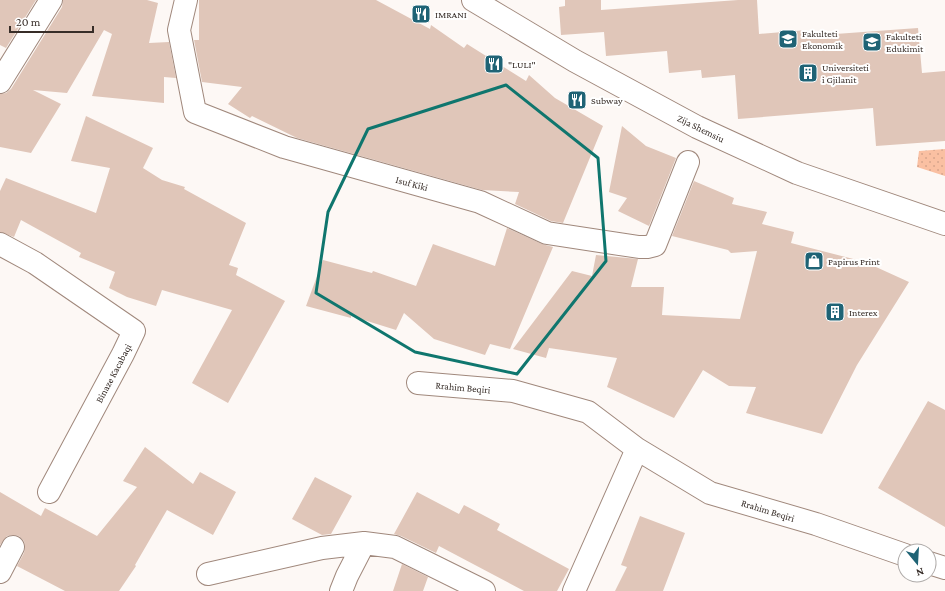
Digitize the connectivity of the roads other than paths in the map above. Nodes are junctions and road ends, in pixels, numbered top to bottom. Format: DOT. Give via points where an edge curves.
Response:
graph roads {
  1 [pos="51,0"];
  2 [pos="186,0"];
  3 [pos="473,0"];
  4 [pos="0,82"];
  5 [pos="688,162"];
  6 [pos="945,224"];
  7 [pos="0,244"];
  8 [pos="418,382"];
  9 [pos="637,449"];
  10 [pos="49,492"];
  11 [pos="364,543"];
  12 [pos="13,547"];
  13 [pos="897,552"];
  14 [pos="0,572"];
  15 [pos="208,574"];
  16 [pos="341,591"];
  17 [pos="484,591"];
  18 [pos="574,591"];
  1 -- 4 [label="street"];
  2 -- 5 [label="street, Isuf Kiki" via="179,30 195,112 284,147 480,202 547,233 639,247 655,245"];
  3 -- 6 [label="street, Zija Shemsiu" via="575,61 697,127 797,173"];
  7 -- 10 [label="street, Binaze Kacabaqi" via="35,263 134,331"];
  8 -- 9 [label="street, Rrahim Beqiri" via="513,391 588,412"];
  9 -- 13 [label="street, Rrahim Beqiri" via="710,492 816,524"];
  9 -- 18 [label="street"];
  11 -- 15 [label="street" via="322,548"];
  11 -- 16 [label="street"];
  11 -- 17 [label="street" via="395,547"];
  12 -- 14 [label="street"];
}
